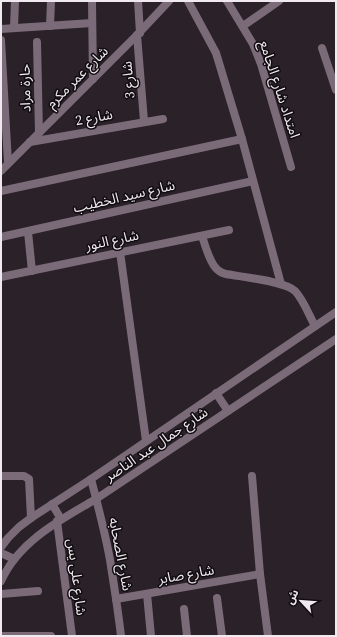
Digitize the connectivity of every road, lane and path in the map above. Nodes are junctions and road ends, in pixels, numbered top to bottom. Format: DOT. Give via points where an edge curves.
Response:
graph roads {
  1 [pos="15,1"];
  2 [pos="51,1"];
  3 [pos="92,1"];
  4 [pos="138,1"];
  5 [pos="169,1"];
  6 [pos="188,1"];
  7 [pos="227,1"];
  8 [pos="279,1"];
  9 [pos="92,23"];
  10 [pos="50,26"];
  11 [pos="243,26"];
  12 [pos="14,28"];
  13 [pos="1,29"];
  14 [pos="139,34"];
  15 [pos="1,40"];
  16 [pos="37,42"];
  17 [pos="322,48"];
  18 [pos="2,66"];
  19 [pos="93,79"];
  20 [pos="336,90"];
  21 [pos="163,119"];
  22 [pos="144,122"];
  23 [pos="39,133"];
  24 [pos="242,139"];
  25 [pos="29,142"];
  26 [pos="8,163"];
  27 [pos="291,167"];
  28 [pos="1,171"];
  29 [pos="253,181"];
  30 [pos="1,191"];
  31 [pos="229,230"];
  32 [pos="28,232"];
  33 [pos="202,236"];
  34 [pos="1,237"];
  35 [pos="120,252"];
  36 [pos="32,271"];
  37 [pos="1,277"];
  38 [pos="281,284"];
  39 [pos="336,312"];
  40 [pos="315,326"];
  41 [pos="336,339"];
  42 [pos="216,393"];
  43 [pos="228,411"];
  44 [pos="146,441"];
  45 [pos="1,476"];
  46 [pos="252,476"];
  47 [pos="91,479"];
  48 [pos="96,499"];
  49 [pos="52,504"];
  50 [pos="31,518"];
  51 [pos="59,520"];
  52 [pos="1,547"];
  53 [pos="1,553"];
  54 [pos="14,559"];
  55 [pos="260,574"];
  56 [pos="1,581"];
  57 [pos="38,591"];
  58 [pos="1,594"];
  59 [pos="147,594"];
  60 [pos="217,598"];
  61 [pos="116,599"];
  62 [pos="184,609"];
  63 [pos="1,636"];
  64 [pos="51,636"];
  65 [pos="72,636"];
  66 [pos="121,636"];
  67 [pos="151,636"];
  68 [pos="187,636"];
  69 [pos="222,636"];
  70 [pos="268,636"];
  1 -- 12 [label="street"];
  2 -- 10 [label="street"];
  3 -- 9 [label="street"];
  4 -- 14 [label="street, شارع 3"];
  5 -- 14 [label="street, شارع عمر مكرم"];
  6 -- 24 [label="street" via="216,53"];
  7 -- 11 [label="street, امتداد شارع الجامع"];
  8 -- 11 [label="street"];
  9 -- 10 [label="street"];
  9 -- 19 [label="street"];
  10 -- 12 [label="street"];
  11 -- 27 [label="street, امتداد شارع الجامع" via="261,64"];
  12 -- 13 [label="street"];
  14 -- 19 [label="street, شارع عمر مكرم"];
  14 -- 22 [label="street, شارع 3"];
  15 -- 18 [label="street"];
  16 -- 23 [label="street, حارة مراد"];
  17 -- 20 [label="street"];
  18 -- 26 [label="street"];
  19 -- 23 [label="street, شارع عمر مكرم"];
  21 -- 22 [label="street, شارع 2"];
  22 -- 25 [label="street, شارع 2"];
  23 -- 25 [label="street, شارع عمر مكرم"];
  24 -- 29 [label="street"];
  24 -- 30 [label="street"];
  25 -- 26 [label="street, شارع عمر مكرم"];
  26 -- 28 [label="street, شارع عمر مكرم"];
  29 -- 32 [label="street, شارع سيد الخطيب"];
  29 -- 38 [label="street"];
  31 -- 33 [label="street, شارع النور"];
  32 -- 34 [label="street, شارع سيد الخطيب"];
  32 -- 36 [label="street"];
  33 -- 35 [label="street, شارع النور"];
  33 -- 38 [label="street" via="215,268 220,272"];
  35 -- 36 [label="street, شارع النور"];
  35 -- 44 [label="street"];
  36 -- 37 [label="street, شارع النور"];
  38 -- 40 [label="street" via="296,292"];
  39 -- 40 [label="street, شارع جمال عبد الناصر"];
  40 -- 42 [label="street, شارع جمال عبد الناصر"];
  41 -- 43 [label="street, شارع جمال عبد الناصر"];
  42 -- 43 [label="street"];
  42 -- 44 [label="street, شارع جمال عبد الناصر"];
  43 -- 48 [label="street, شارع جمال عبد الناصر"];
  44 -- 47 [label="street, شارع جمال عبد الناصر"];
  45 -- 50 [label="street" via="24,476 29,479"];
  46 -- 55 [label="street"];
  47 -- 48 [label="street, شارع الصحابه"];
  47 -- 49 [label="street, شارع جمال عبد الناصر"];
  48 -- 51 [label="street, شارع جمال عبد الناصر"];
  48 -- 61 [label="street, شارع الصحابه" via="110,558"];
  49 -- 50 [label="street, شارع جمال عبد الناصر"];
  49 -- 51 [label="street"];
  50 -- 52 [label="street, شارع جمال عبد الناصر"];
  51 -- 54 [label="street, شارع جمال عبد الناصر" via="27,544"];
  51 -- 65 [label="street, شارع على يس"];
  53 -- 54 [label="street"];
  54 -- 56 [label="street, شارع جمال عبد الناصر"];
  55 -- 59 [label="street, شارع صابر"];
  55 -- 70 [label="street"];
  57 -- 58 [label="street"];
  59 -- 61 [label="street, شارع صابر"];
  59 -- 67 [label="street"];
  60 -- 69 [label="street"];
  61 -- 66 [label="street, شارع الصحابه"];
  62 -- 68 [label="street"];
  63 -- 64 [label="street"];
}
